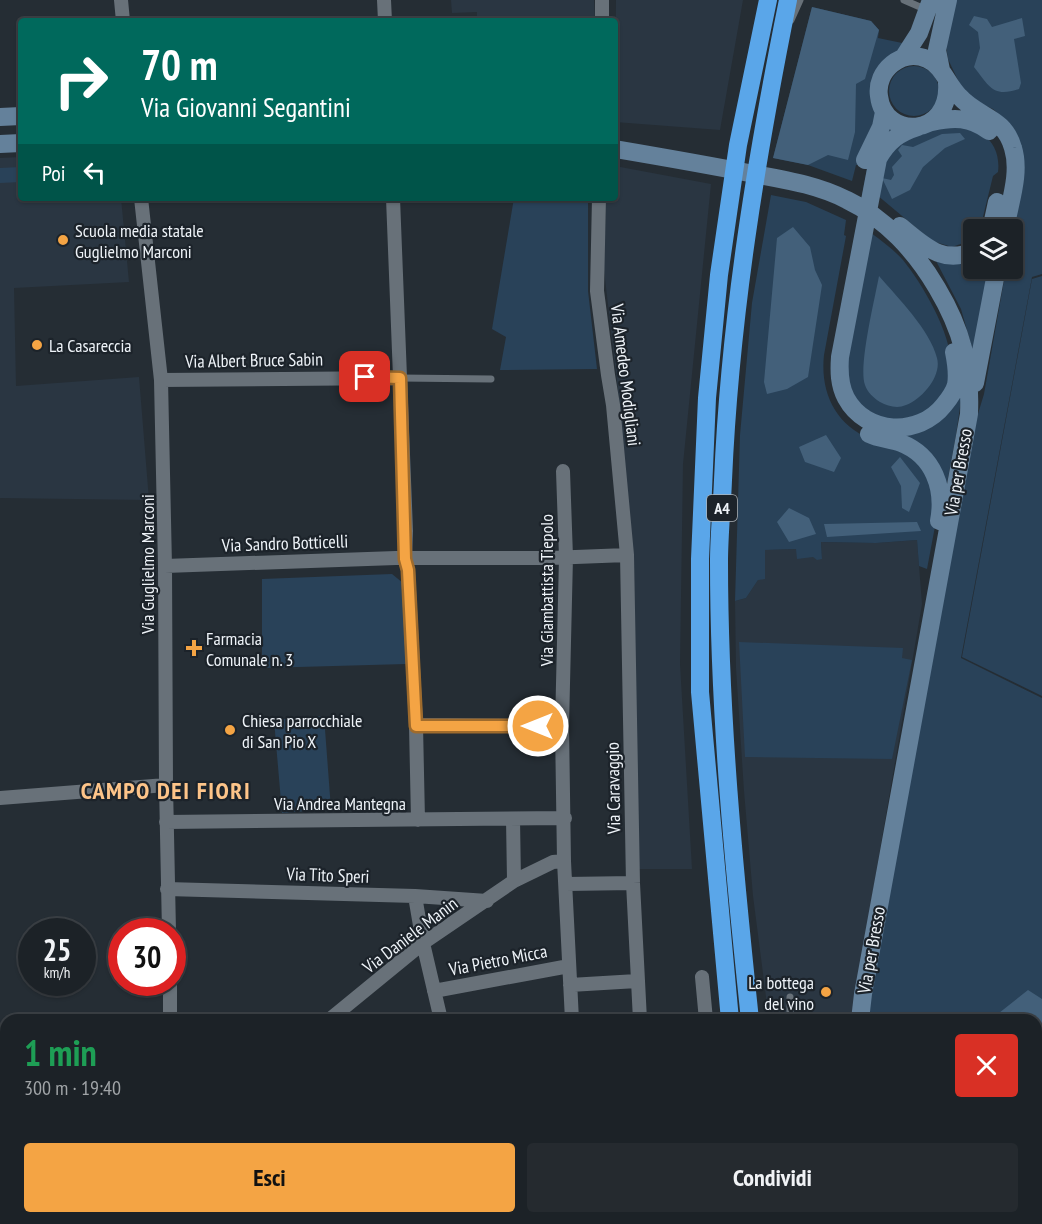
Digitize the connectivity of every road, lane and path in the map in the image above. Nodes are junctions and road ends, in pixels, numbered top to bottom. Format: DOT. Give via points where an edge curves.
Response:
graph roads {
  1 [pos="121,0"];
  2 [pos="602,0"];
  3 [pos="768,0"];
  4 [pos="788,0"];
  5 [pos="800,0"];
  6 [pos="904,0"];
  7 [pos="948,0"];
  8 [pos="385,1"];
  9 [pos="930,5"];
  10 [pos="123,18"];
  11 [pos="385,18"];
  12 [pos="602,18"];
  13 [pos="780,41"];
  14 [pos="903,58"];
  15 [pos="944,76"];
  16 [pos="884,112"];
  17 [pos="18,116"];
  18 [pos="0,117"];
  19 [pos="925,124"];
  20 [pos="18,143"];
  21 [pos="0,144"];
  22 [pos="618,150"];
  23 [pos="141,201"];
  24 [pos="393,201"];
  25 [pos="397,201"];
  26 [pos="599,201"];
  27 [pos="874,216"];
  28 [pos="394,217"];
  29 [pos="993,219"];
  30 [pos="1007,219"];
  31 [pos="963,254"];
  32 [pos="995,279"];
  33 [pos="400,378"];
  34 [pos="490,379"];
  35 [pos="161,380"];
  36 [pos="969,414"];
  37 [pos="563,471"];
  38 [pos="627,555"];
  39 [pos="566,557"];
  40 [pos="405,559"];
  41 [pos="165,566"];
  42 [pos="933,608"];
  43 [pos="416,726"];
  44 [pos="562,726"];
  45 [pos="166,785"];
  46 [pos="0,798"];
  47 [pos="565,818"];
  48 [pos="513,819"];
  49 [pos="418,820"];
  50 [pos="166,822"];
  51 [pos="564,861"];
  52 [pos="514,881"];
  53 [pos="633,882"];
  54 [pos="566,884"];
  55 [pos="167,889"];
  56 [pos="415,896"];
  57 [pos="488,900"];
  58 [pos="168,918"];
  59 [pos="423,943"];
  60 [pos="569,966"];
  61 [pos="702,977"];
  62 [pos="637,981"];
  63 [pos="570,985"];
  64 [pos="434,991"];
  65 [pos="170,996"];
  66 [pos="790,997"];
  67 [pos="170,1014"];
  68 [pos="336,1014"];
  69 [pos="440,1014"];
  70 [pos="572,1014"];
  71 [pos="640,1014"];
  72 [pos="705,1014"];
  73 [pos="729,1014"];
  74 [pos="749,1014"];
  75 [pos="790,1014"];
  76 [pos="860,1014"];
  1 -- 10 [label="street"];
  2 -- 12 [label="street"];
  3 -- 73 [label="highway, A4" via="738,145 719,275 707,398 700,559 700,692"];
  4 -- 13 [label="highway, A4"];
  5 -- 13 [label="lane"];
  6 -- 9 [label="lane"];
  7 -- 15 [label="street" via="937,50"];
  8 -- 11 [label="street"];
  9 -- 14 [label="street"];
  13 -- 74 [label="highway, A4" via="758,152 740,277 727,400 719,560 723,706 734,872"];
  14 -- 15 [label="street" via="921,57 933,63"];
  14 -- 16 [label="street" via="888,67 880,81 879,98"];
  15 -- 19 [label="street" via="948,95 945,107"];
  15 -- 30 [label="street" via="968,105 1000,124 1007,133 1016,159"];
  16 -- 19 [label="street" via="902,125"];
  16 -- 42 [label="street" via="864,165 828,357 828,381 837,407 856,426 910,448 930,465 935,475 942,506 934,548"];
  17 -- 18 [label="street"];
  19 -- 27 [label="street" via="892,139 878,159 839,368 842,389 853,408 869,421 903,428 928,420 945,405 956,385 956,360 942,318 926,289 910,263 877,231"];
  19 -- 29 [label="street" via="966,119 980,124 998,142 1004,164"];
  20 -- 21 [label="street"];
  22 -- 27 [label="street, Via per Bresso" via="807,185 847,200"];
  23 -- 35 [label="street, Via Guglielmo Marconi"];
  24 -- 28 [label="street"];
  25 -- 28 [label="street"];
  26 -- 38 [label="street, Via Amedeo Modigliani" via="597,291 614,405"];
  27 -- 31 [label="street" via="890,218 930,250 952,256"];
  27 -- 36 [label="street, Via per Bresso" via="904,243 947,304 969,370"];
  28 -- 33 [label="street"];
  32 -- 36 [label="street"];
  33 -- 34 [label="lane, Via Albert Bruce Sabin"];
  33 -- 35 [label="street, Via Albert Bruce Sabin"];
  33 -- 40 [label="street"];
  35 -- 41 [label="street, Via Guglielmo Marconi"];
  36 -- 42 [label="street, Via per Bresso"];
  37 -- 39 [label="street, Via Giambattista Tiepolo"];
  38 -- 39 [label="street, Via Sandro Botticelli"];
  38 -- 53 [label="street, Via Caravaggio"];
  39 -- 40 [label="street, Via Sandro Botticelli"];
  39 -- 44 [label="street, Via Giambattista Tiepolo"];
  40 -- 41 [label="street, Via Sandro Botticelli"];
  40 -- 43 [label="street"];
  41 -- 45 [label="street, Via Guglielmo Marconi"];
  42 -- 76 [label="street, Via per Bresso"];
  43 -- 44 [label="street"];
  43 -- 49 [label="street"];
  44 -- 47 [label="street, Via Giambattista Tiepolo"];
  45 -- 46 [label="street"];
  45 -- 50 [label="street, Via Guglielmo Marconi"];
  47 -- 48 [label="street, Via Andrea Mantegna"];
  47 -- 51 [label="street, Via Giambattista Tiepolo"];
  48 -- 49 [label="street, Via Andrea Mantegna"];
  48 -- 52 [label="street"];
  49 -- 50 [label="street, Via Andrea Mantegna"];
  50 -- 55 [label="street, Via Guglielmo Marconi"];
  51 -- 52 [label="street, Via Daniele Manin" via="553,862"];
  51 -- 54 [label="street, Via Giambattista Tiepolo"];
  52 -- 57 [label="street, Via Daniele Manin"];
  53 -- 54 [label="street"];
  53 -- 62 [label="street, Via Caravaggio"];
  54 -- 60 [label="street, Via Giambattista Tiepolo"];
  55 -- 56 [label="street, Via Tito Speri"];
  55 -- 58 [label="street, Via Guglielmo Marconi"];
  56 -- 57 [label="street, Via Tito Speri"];
  56 -- 59 [label="street"];
  57 -- 59 [label="street, Via Daniele Manin"];
  59 -- 64 [label="street"];
  59 -- 68 [label="street, Via Daniele Manin"];
  60 -- 63 [label="street, Via Giambattista Tiepolo"];
  60 -- 64 [label="street, Via Pietro Micca"];
  61 -- 72 [label="street"];
  62 -- 63 [label="street"];
  62 -- 71 [label="street, Via Caravaggio"];
  63 -- 70 [label="street, Via Giambattista Tiepolo"];
  64 -- 69 [label="street"];
  65 -- 67 [label="street"];
  66 -- 75 [label="lane"];
}
